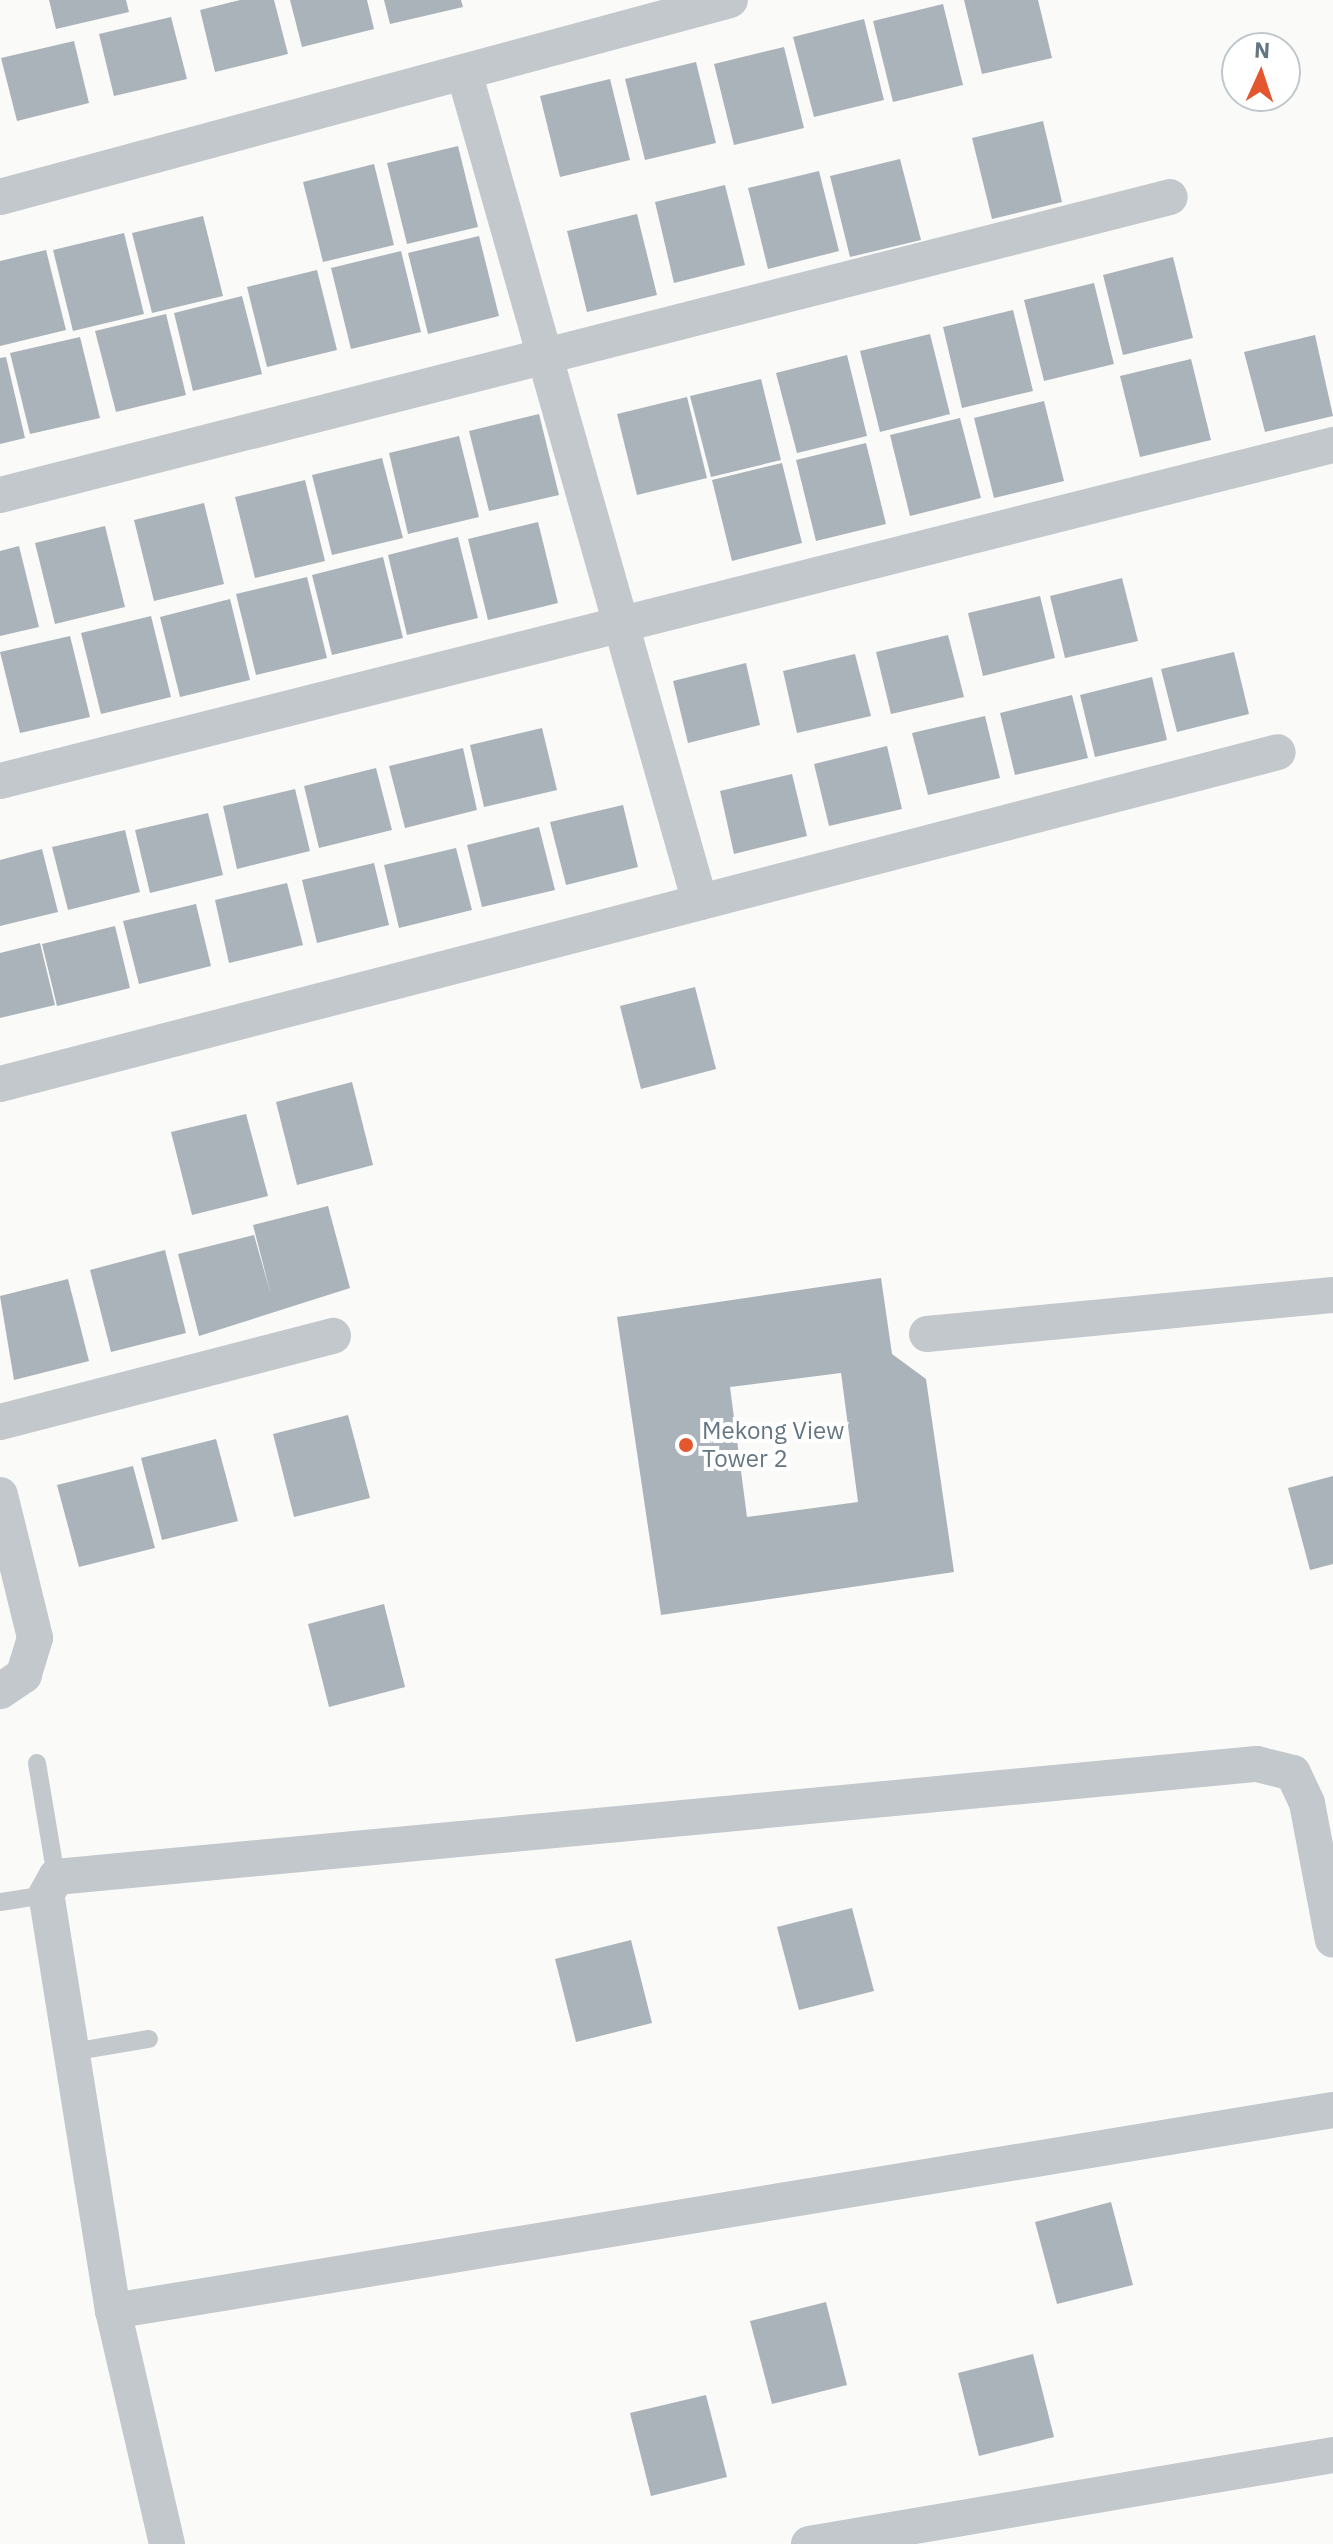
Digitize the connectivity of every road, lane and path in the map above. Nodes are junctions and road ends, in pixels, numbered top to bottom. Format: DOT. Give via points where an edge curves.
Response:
graph roads {
  1 [pos="730,0"];
  2 [pos="464,72"];
  3 [pos="0,197"];
  4 [pos="1170,197"];
  5 [pos="545,356"];
  6 [pos="1333,445"];
  7 [pos="0,495"];
  8 [pos="621,625"];
  9 [pos="1278,752"];
  10 [pos="0,781"];
  11 [pos="700,902"];
  12 [pos="0,1084"];
  13 [pos="1333,1295"];
  14 [pos="927,1334"];
  15 [pos="333,1336"];
  16 [pos="0,1422"];
  17 [pos="0,1495"];
  18 [pos="0,1691"];
  19 [pos="37,1763"];
  20 [pos="51,1886"];
  21 [pos="0,1902"];
  22 [pos="1333,1940"];
  23 [pos="149,2039"];
  24 [pos="72,2052"];
  25 [pos="1333,2110"];
  26 [pos="113,2311"];
  27 [pos="1333,2455"];
  28 [pos="167,2544"];
  29 [pos="809,2544"];
  1 -- 2 [label="street"];
  2 -- 3 [label="street"];
  2 -- 5 [label="street"];
  4 -- 5 [label="street"];
  5 -- 7 [label="street"];
  5 -- 8 [label="street"];
  6 -- 8 [label="street"];
  8 -- 10 [label="street"];
  8 -- 11 [label="street"];
  9 -- 11 [label="street"];
  11 -- 12 [label="street"];
  13 -- 14 [label="street"];
  15 -- 16 [label="street"];
  17 -- 18 [label="street" via="35,1638 24,1675"];
  19 -- 20 [label="lane"];
  20 -- 21 [label="lane"];
  20 -- 22 [label="street" via="1257,1764 1293,1773 1307,1803"];
  20 -- 24 [label="street"];
  23 -- 24 [label="lane"];
  24 -- 26 [label="street"];
  25 -- 26 [label="street"];
  26 -- 28 [label="street"];
  27 -- 29 [label="street"];
}
